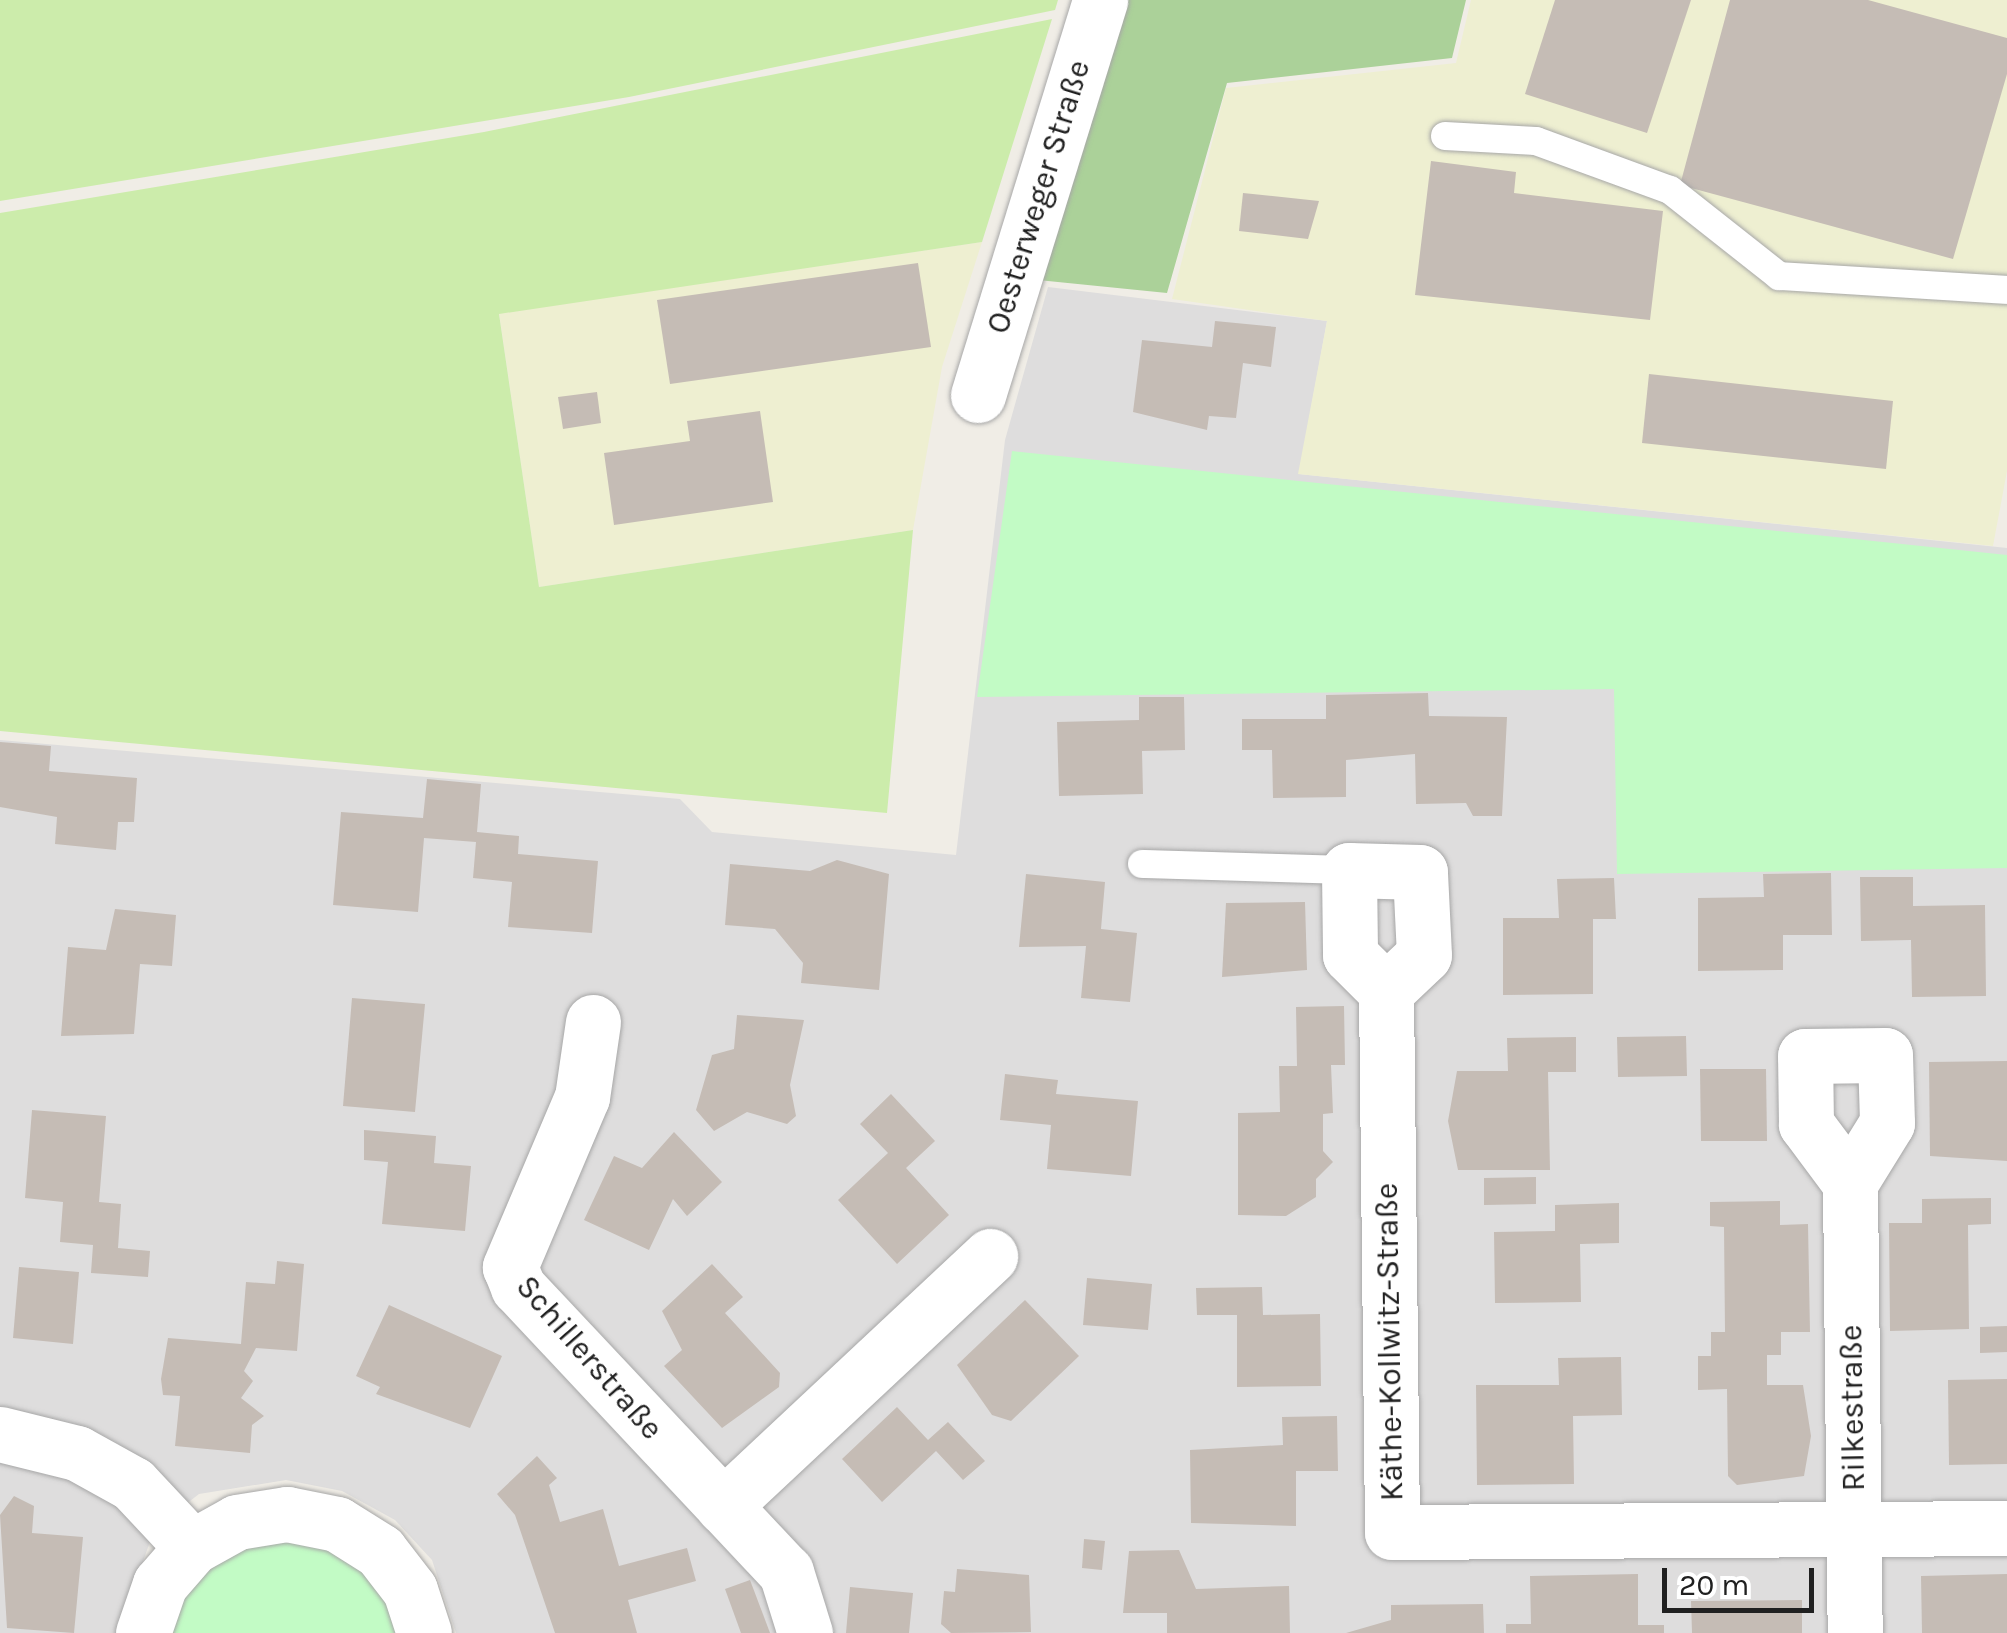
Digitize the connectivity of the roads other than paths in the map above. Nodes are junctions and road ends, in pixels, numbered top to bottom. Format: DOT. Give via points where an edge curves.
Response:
graph roads {
  1 [pos="1100,0"];
  2 [pos="1446,136"];
  3 [pos="2007,290"];
  4 [pos="978,395"];
  5 [pos="1142,864"];
  6 [pos="1348,870"];
  7 [pos="1386,991"];
  8 [pos="593,1022"];
  9 [pos="1850,1183"];
  10 [pos="990,1256"];
  11 [pos="0,1434"];
  12 [pos="724,1506"];
  13 [pos="2007,1528"];
  14 [pos="1854,1530"];
  15 [pos="192,1547"];
  16 [pos="143,1633"];
  17 [pos="424,1633"];
  18 [pos="805,1633"];
  19 [pos="1855,1633"];
  1 -- 4 [label="street, Oesterweger Straße"];
  2 -- 3 [label="lane" via="1536,141 1670,190 1779,276"];
  5 -- 6 [label="lane"];
  6 -- 7 [label="street" via="1350,955"];
  6 -- 7 [label="street" via="1420,872 1424,955"];
  7 -- 14 [label="street, Käthe-Kollwitz-Straße" via="1392,1532"];
  8 -- 12 [label="street, Schillerstraße" via="582,1097 510,1267 518,1286"];
  9 -- 14 [label="street, Rilkestraße"];
  10 -- 12 [label="street"];
  11 -- 15 [label="street" via="77,1453 133,1484"];
  12 -- 18 [label="street, Schillerstraße" via="786,1572"];
  13 -- 14 [label="street"];
  14 -- 19 [label="street, Rilkestraße"];
  15 -- 16 [label="street" via="160,1584"];
  15 -- 17 [label="street" via="236,1522 287,1514 337,1524 380,1551 410,1590"];
}
